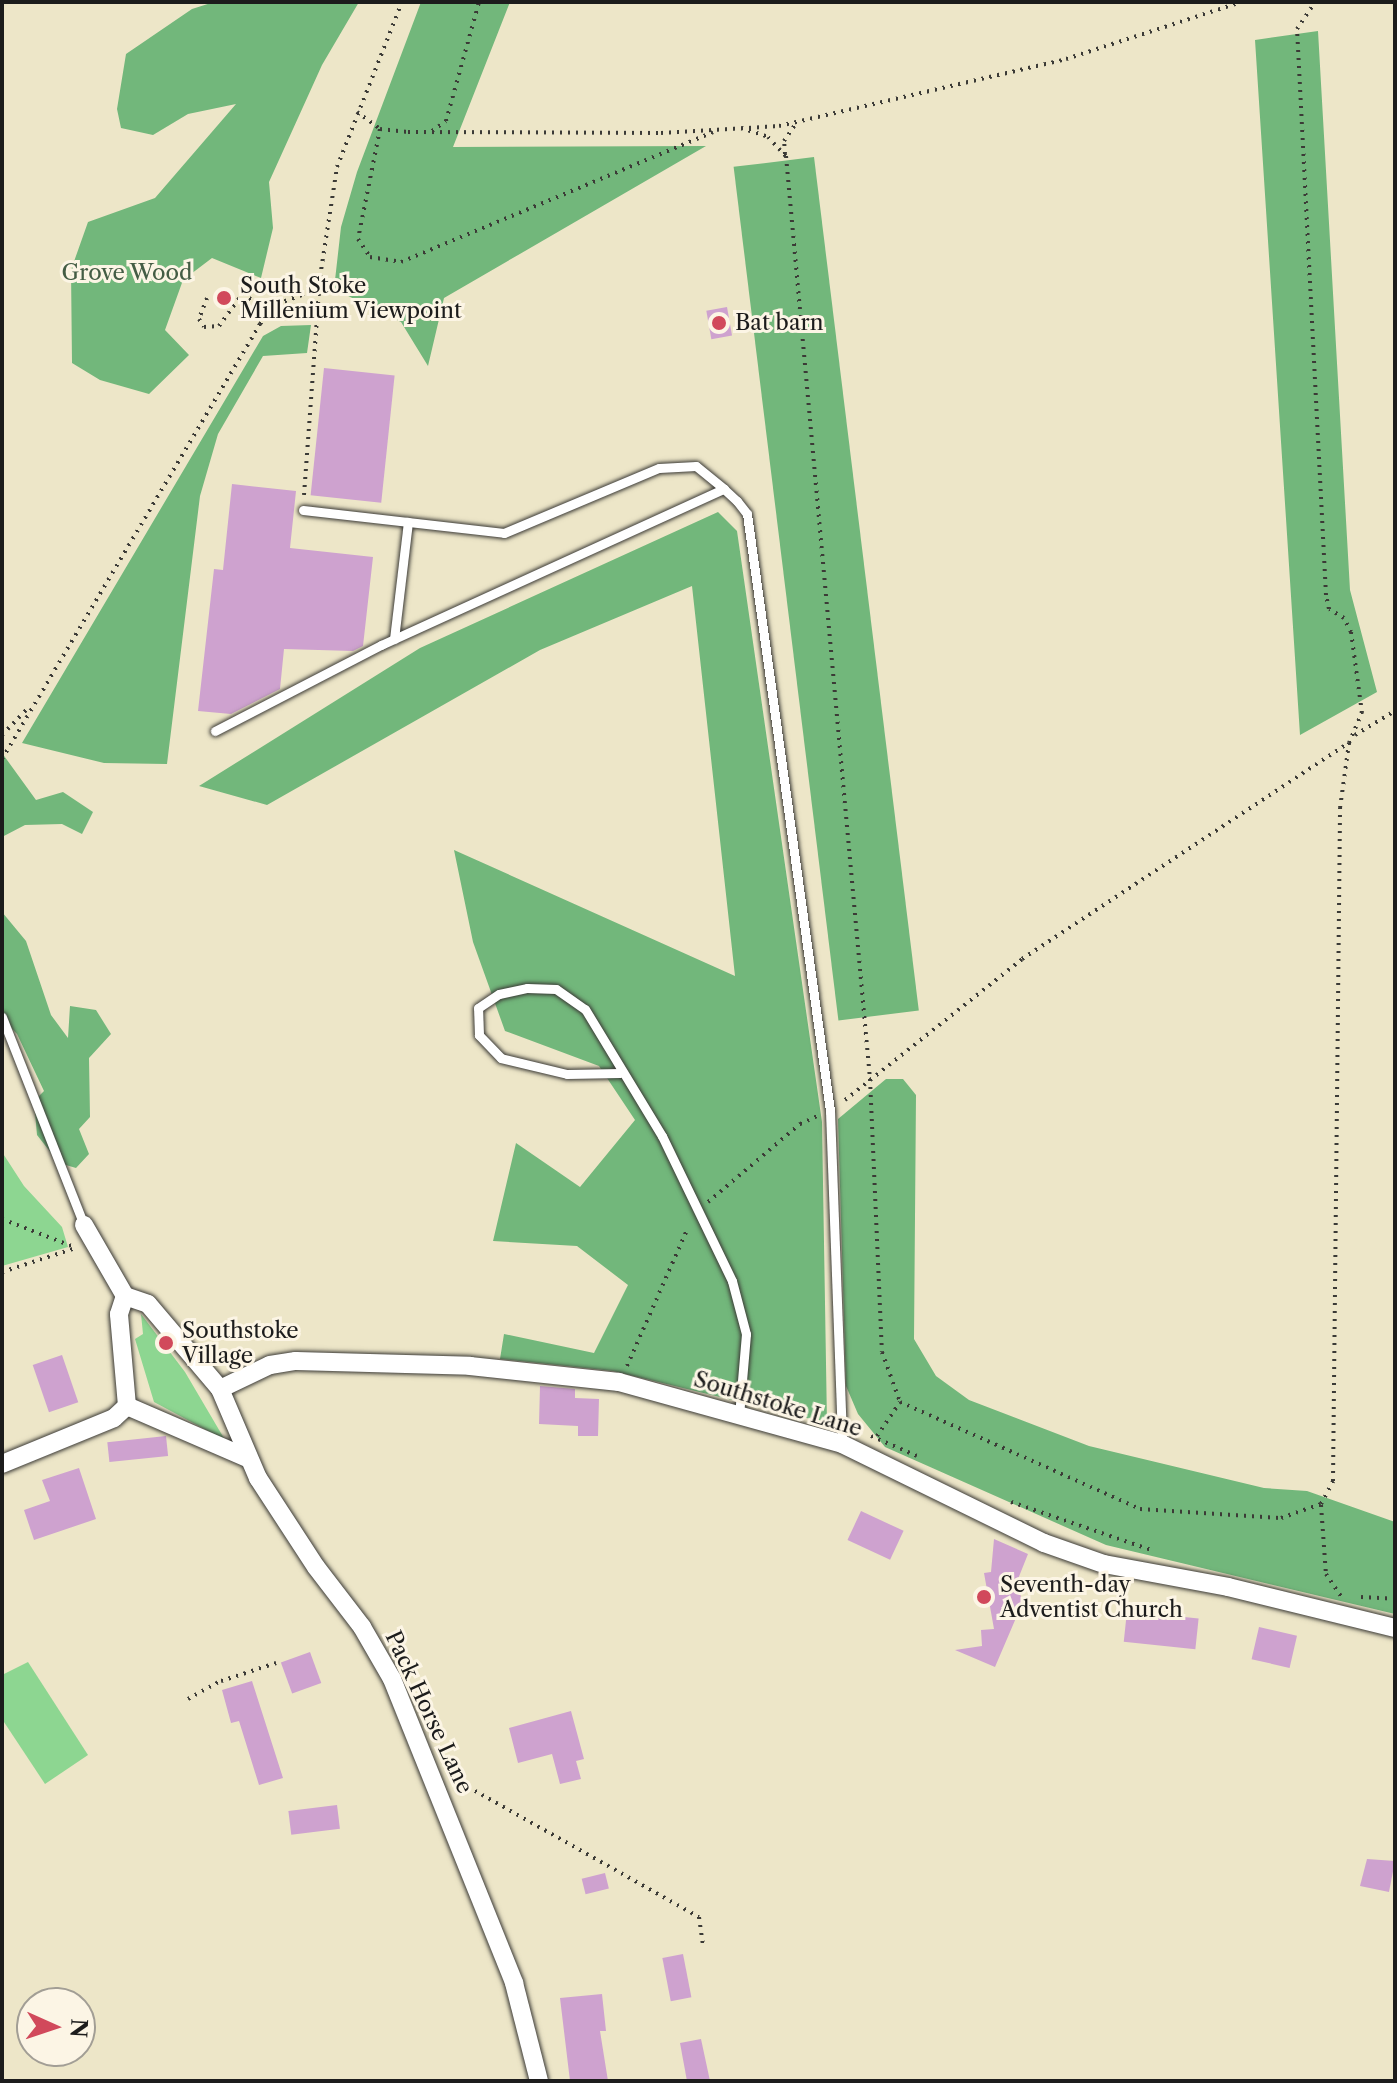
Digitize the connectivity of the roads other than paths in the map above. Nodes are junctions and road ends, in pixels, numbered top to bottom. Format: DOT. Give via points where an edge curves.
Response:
graph roads {
  1 [pos="724,489"];
  2 [pos="303,510"];
  3 [pos="408,522"];
  4 [pos="394,639"];
  5 [pos="215,731"];
  6 [pos="2,1017"];
  7 [pos="620,1073"];
  8 [pos="85,1238"];
  9 [pos="125,1296"];
  10 [pos="220,1389"];
  11 [pos="127,1406"];
  12 [pos="739,1415"];
  13 [pos="842,1438"];
  14 [pos="247,1458"];
  15 [pos="2,1464"];
  16 [pos="1395,1628"];
  17 [pos="539,2081"];
  1 -- 3 [label="lane" via="696,466 659,468 504,533"];
  1 -- 4 [label="lane"];
  1 -- 13 [label="lane" via="747,514 830,1111"];
  2 -- 3 [label="lane"];
  3 -- 4 [label="lane"];
  4 -- 5 [label="lane"];
  6 -- 8 [label="lane" via="32,1081"];
  7 -- 7 [label="lane" via="585,1009 556,989 509,990 478,1008 479,1035 501,1058 567,1074"];
  7 -- 12 [label="lane" via="700,1209 732,1281 746,1334"];
  8 -- 9 [label="street"];
  9 -- 10 [label="street, Pack Horse Lane" via="148,1304"];
  9 -- 11 [label="street" via="119,1314"];
  10 -- 12 [label="street, Southstoke Lane" via="270,1365 296,1361 470,1366 619,1382"];
  10 -- 14 [label="street, Pack Horse Lane"];
  11 -- 14 [label="street"];
  11 -- 15 [label="street" via="114,1418"];
  12 -- 13 [label="street, Southstoke Lane"];
  13 -- 16 [label="street, Southstoke Lane" via="1044,1543 1104,1564 1342,1605"];
  14 -- 17 [label="street, Pack Horse Lane" via="316,1567 362,1627 431,1766 514,1983"];
}
